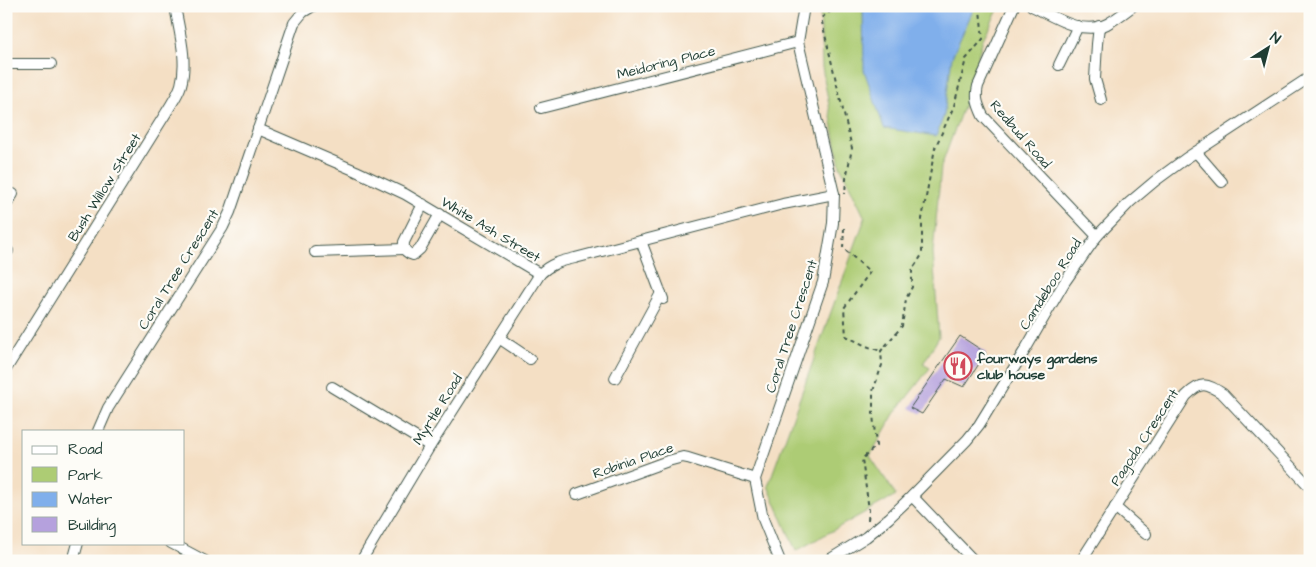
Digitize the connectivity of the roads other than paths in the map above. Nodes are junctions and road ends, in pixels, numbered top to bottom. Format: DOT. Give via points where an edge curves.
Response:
graph roads {
  1 [pos="175,6"];
  2 [pos="313,6"];
  3 [pos="804,6"];
  4 [pos="1014,6"];
  5 [pos="1032,6"];
  6 [pos="1133,6"];
  7 [pos="1078,26"];
  8 [pos="1100,26"];
  9 [pos="798,42"];
  10 [pos="6,64"];
  11 [pos="52,64"];
  12 [pos="1059,65"];
  13 [pos="1310,77"];
  14 [pos="1102,100"];
  15 [pos="541,108"];
  16 [pos="258,129"];
  17 [pos="1196,152"];
  18 [pos="1222,182"];
  19 [pos="13,194"];
  20 [pos="834,194"];
  21 [pos="423,204"];
  22 [pos="6,205"];
  23 [pos="440,214"];
  24 [pos="1097,236"];
  25 [pos="641,241"];
  26 [pos="404,249"];
  27 [pos="315,252"];
  28 [pos="540,274"];
  29 [pos="499,338"];
  30 [pos="530,359"];
  31 [pos="6,369"];
  32 [pos="614,378"];
  33 [pos="332,387"];
  34 [pos="98,430"];
  35 [pos="430,446"];
  36 [pos="755,479"];
  37 [pos="1310,487"];
  38 [pos="577,494"];
  39 [pos="912,496"];
  40 [pos="1115,507"];
  41 [pos="1146,534"];
  42 [pos="78,544"];
  43 [pos="173,544"];
  44 [pos="73,561"];
  45 [pos="205,561"];
  46 [pos="360,561"];
  47 [pos="780,561"];
  48 [pos="827,561"];
  49 [pos="974,561"];
  50 [pos="1081,561"];
  1 -- 31 [label="street, Bush Willow Street" via="183,57 181,86"];
  2 -- 16 [label="street, Coral Tree Crescent" via="294,23"];
  3 -- 9 [label="street, Coral Tree Crescent"];
  4 -- 24 [label="street, Redbud Road" via="978,86 978,106 983,116"];
  5 -- 7 [label="street"];
  6 -- 8 [label="street"];
  7 -- 8 [label="street"];
  7 -- 12 [label="street"];
  8 -- 14 [label="street" via="1095,79"];
  9 -- 15 [label="street, Meidoring Place"];
  9 -- 20 [label="street, Coral Tree Crescent"];
  10 -- 11 [label="street"];
  13 -- 17 [label="street, Camdeboo Road"];
  16 -- 21 [label="street, White Ash Street"];
  16 -- 34 [label="street, Coral Tree Crescent" via="222,228 108,408"];
  17 -- 18 [label="street"];
  17 -- 24 [label="street, Camdeboo Road" via="1155,180"];
  19 -- 22 [label="street"];
  20 -- 25 [label="street, White Ash Street"];
  20 -- 36 [label="street, Coral Tree Crescent" via="832,232 823,282"];
  21 -- 23 [label="street, White Ash Street"];
  21 -- 26 [label="street" via="404,242"];
  23 -- 26 [label="street" via="418,252 413,255"];
  23 -- 28 [label="street, White Ash Street"];
  24 -- 39 [label="street, Camdeboo Road" via="1064,283 979,424"];
  25 -- 28 [label="street, White Ash Street" via="556,263"];
  25 -- 32 [label="street" via="663,297"];
  26 -- 27 [label="street"];
  28 -- 29 [label="street, Myrtle Road"];
  29 -- 30 [label="street"];
  29 -- 35 [label="street, Myrtle Road"];
  33 -- 35 [label="street"];
  35 -- 46 [label="street, Myrtle Road"];
  36 -- 38 [label="street, Robinia Place" via="683,457"];
  36 -- 47 [label="street" via="763,519"];
  37 -- 40 [label="street, Pagoda Crescent" via="1223,394 1204,385 1194,388 1186,396"];
  39 -- 48 [label="street, Camdeboo Road" via="866,537"];
  39 -- 49 [label="street"];
  40 -- 41 [label="street"];
  40 -- 50 [label="street, Pagoda Crescent"];
  42 -- 44 [label="street"];
  43 -- 45 [label="street"];
}
